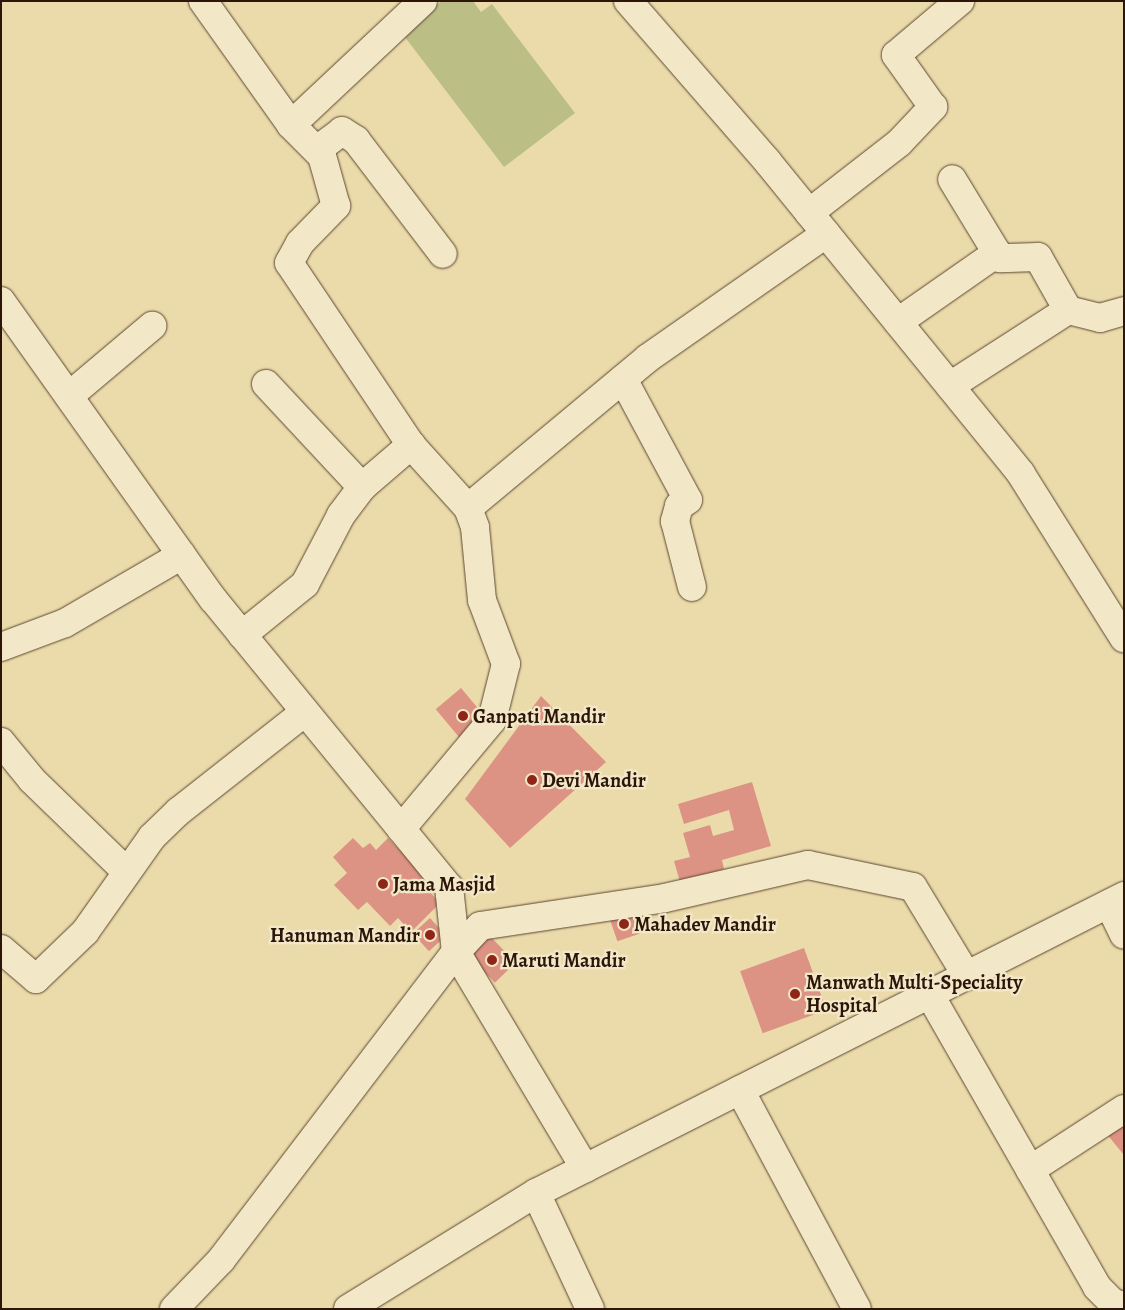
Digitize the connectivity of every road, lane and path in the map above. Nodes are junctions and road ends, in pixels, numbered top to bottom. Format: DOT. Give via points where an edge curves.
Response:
graph roads {
  1 [pos="203,1"];
  2 [pos="423,1"];
  3 [pos="628,1"];
  4 [pos="960,1"];
  5 [pos="291,125"];
  6 [pos="317,150"];
  7 [pos="952,179"];
  8 [pos="809,214"];
  9 [pos="826,234"];
  10 [pos="997,253"];
  11 [pos="443,254"];
  12 [pos="1,300"];
  13 [pos="1068,310"];
  14 [pos="1124,311"];
  15 [pos="898,322"];
  16 [pos="152,326"];
  17 [pos="623,379"];
  18 [pos="266,384"];
  19 [pos="950,386"];
  20 [pos="69,396"];
  21 [pos="412,445"];
  22 [pos="362,487"];
  23 [pos="468,508"];
  24 [pos="182,555"];
  25 [pos="692,587"];
  26 [pos="242,635"];
  27 [pos="1124,638"];
  28 [pos="1,648"];
  29 [pos="305,712"];
  30 [pos="1,742"];
  31 [pos="400,829"];
  32 [pos="127,872"];
  33 [pos="1116,900"];
  34 [pos="1124,935"];
  35 [pos="1,949"];
  36 [pos="456,952"];
  37 [pos="967,976"];
  38 [pos="930,995"];
  39 [pos="740,1090"];
  40 [pos="1124,1109"];
  41 [pos="585,1168"];
  42 [pos="1030,1170"];
  43 [pos="536,1192"];
  44 [pos="1124,1306"];
  45 [pos="174,1309"];
  46 [pos="348,1309"];
  47 [pos="590,1309"];
  48 [pos="857,1309"];
  1 -- 5 [label="street"];
  2 -- 5 [label="street"];
  3 -- 8 [label="street"];
  4 -- 8 [label="street" via="896,55 933,107 899,143"];
  5 -- 6 [label="street"];
  6 -- 11 [label="street" via="342,131 356,140"];
  6 -- 21 [label="street" via="322,156 336,206 300,244 289,263"];
  7 -- 10 [label="street"];
  8 -- 9 [label="street"];
  9 -- 15 [label="street"];
  9 -- 17 [label="street"];
  10 -- 13 [label="street" via="1000,258 1038,257"];
  10 -- 15 [label="street"];
  12 -- 20 [label="street"];
  13 -- 14 [label="street" via="1100,318"];
  13 -- 19 [label="street"];
  15 -- 19 [label="street"];
  16 -- 20 [label="street"];
  17 -- 23 [label="street"];
  17 -- 25 [label="street" via="688,500 679,506 675,522"];
  18 -- 22 [label="street"];
  19 -- 27 [label="street" via="1021,474"];
  20 -- 24 [label="street"];
  21 -- 22 [label="street"];
  21 -- 23 [label="street"];
  22 -- 26 [label="street" via="341,515 305,584"];
  23 -- 31 [label="street" via="475,527 482,600 506,664 502,692 492,720"];
  24 -- 26 [label="street"];
  24 -- 28 [label="street" via="65,623"];
  26 -- 29 [label="street"];
  29 -- 31 [label="street"];
  29 -- 32 [label="street" via="179,811 152,837"];
  30 -- 32 [label="street" via="39,787"];
  31 -- 36 [label="street" via="449,887"];
  32 -- 35 [label="street" via="85,932 36,979"];
  33 -- 34 [label="street"];
  33 -- 37 [label="street"];
  36 -- 37 [label="street" via="480,926 665,898 808,865 913,887"];
  36 -- 41 [label="street"];
  36 -- 45 [label="street" via="221,1260"];
  37 -- 38 [label="street"];
  38 -- 39 [label="street"];
  38 -- 42 [label="street"];
  39 -- 41 [label="street"];
  39 -- 48 [label="street"];
  40 -- 42 [label="street"];
  41 -- 43 [label="street"];
  42 -- 44 [label="street" via="1097,1287 1113,1303"];
  43 -- 46 [label="street"];
  43 -- 47 [label="street"];
}
